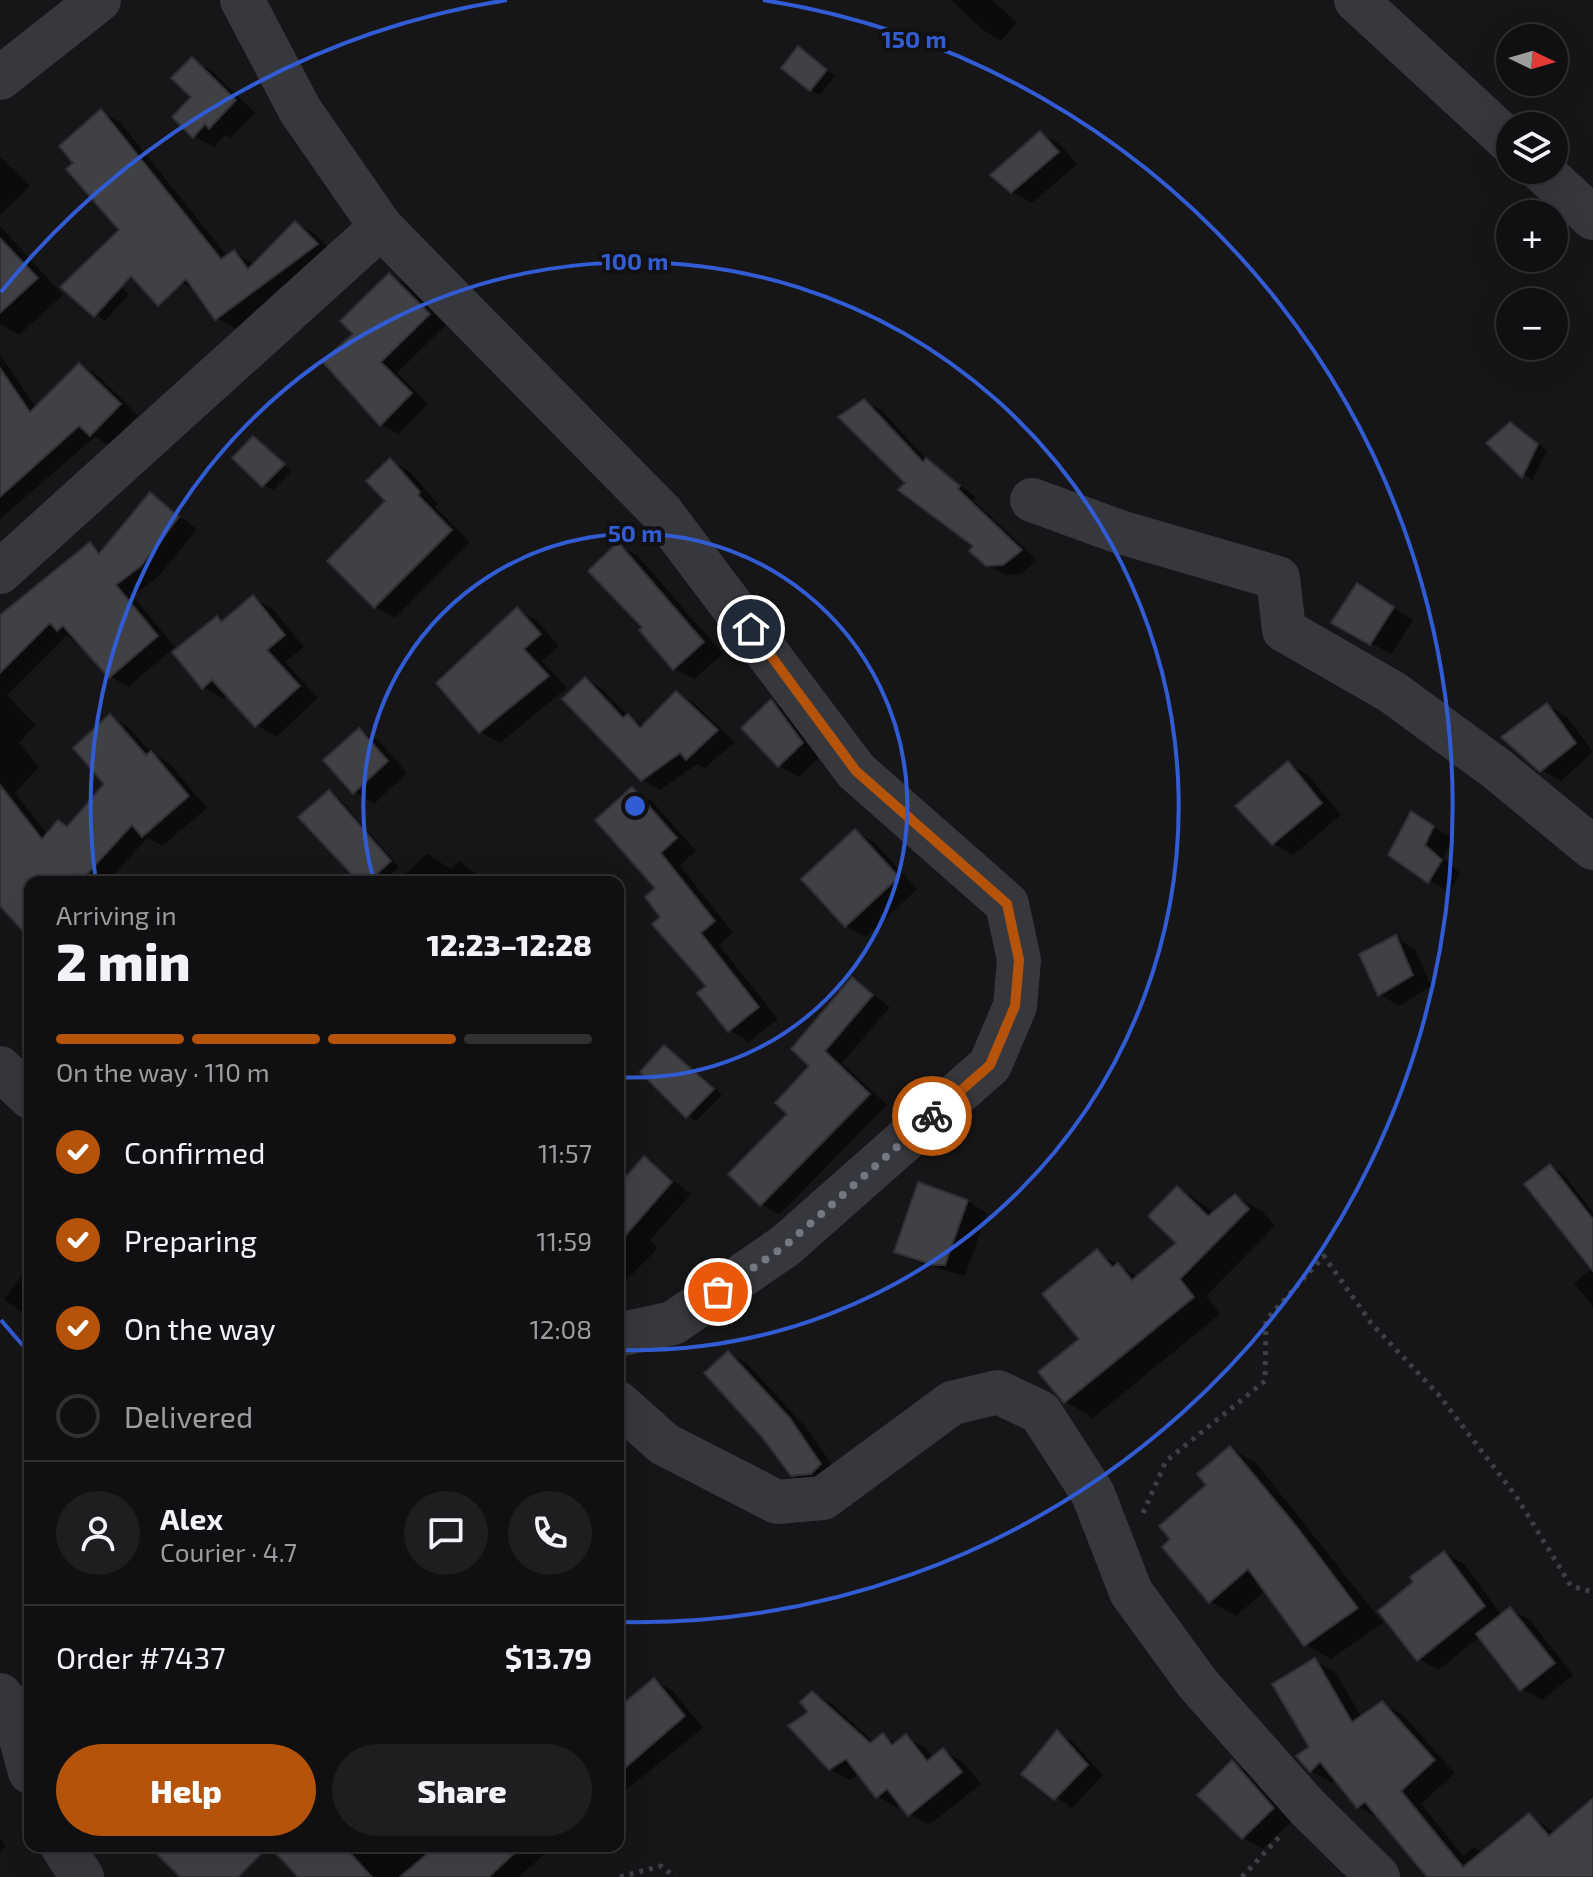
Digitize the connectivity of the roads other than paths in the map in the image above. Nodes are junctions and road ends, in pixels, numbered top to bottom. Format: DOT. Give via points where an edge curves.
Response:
graph roads {
  1 [pos="242,0"];
  2 [pos="1356,0"];
  3 [pos="76,7"];
  4 [pos="0,78"];
  5 [pos="1496,129"];
  6 [pos="1556,184"];
  7 [pos="1593,218"];
  8 [pos="381,227"];
  9 [pos="1032,500"];
  10 [pos="0,572"];
  11 [pos="1593,848"];
  12 [pos="0,1068"];
  13 [pos="24,1091"];
  14 [pos="624,1334"];
  15 [pos="624,1408"];
  16 [pos="0,1695"];
  17 [pos="24,1750"];
  18 [pos="1378,1877"];
  1 -- 8 [label="street" via="300,110"];
  2 -- 5 [label="street"];
  3 -- 4 [label="street"];
  6 -- 7 [label="street"];
  8 -- 10 [label="street"];
  8 -- 14 [label="street" via="662,513 856,771 1007,904 1019,960 1015,1006 990,1065 785,1246 673,1323"];
  9 -- 11 [label="street" via="1278,578 1284,630 1392,692"];
  12 -- 13 [label="street"];
  15 -- 18 [label="street" via="664,1444 777,1502 823,1498 952,1403 998,1392 1040,1412 1093,1494 1131,1592 1198,1684 1307,1807"];
  16 -- 17 [label="street" via="13,1710"];
}
